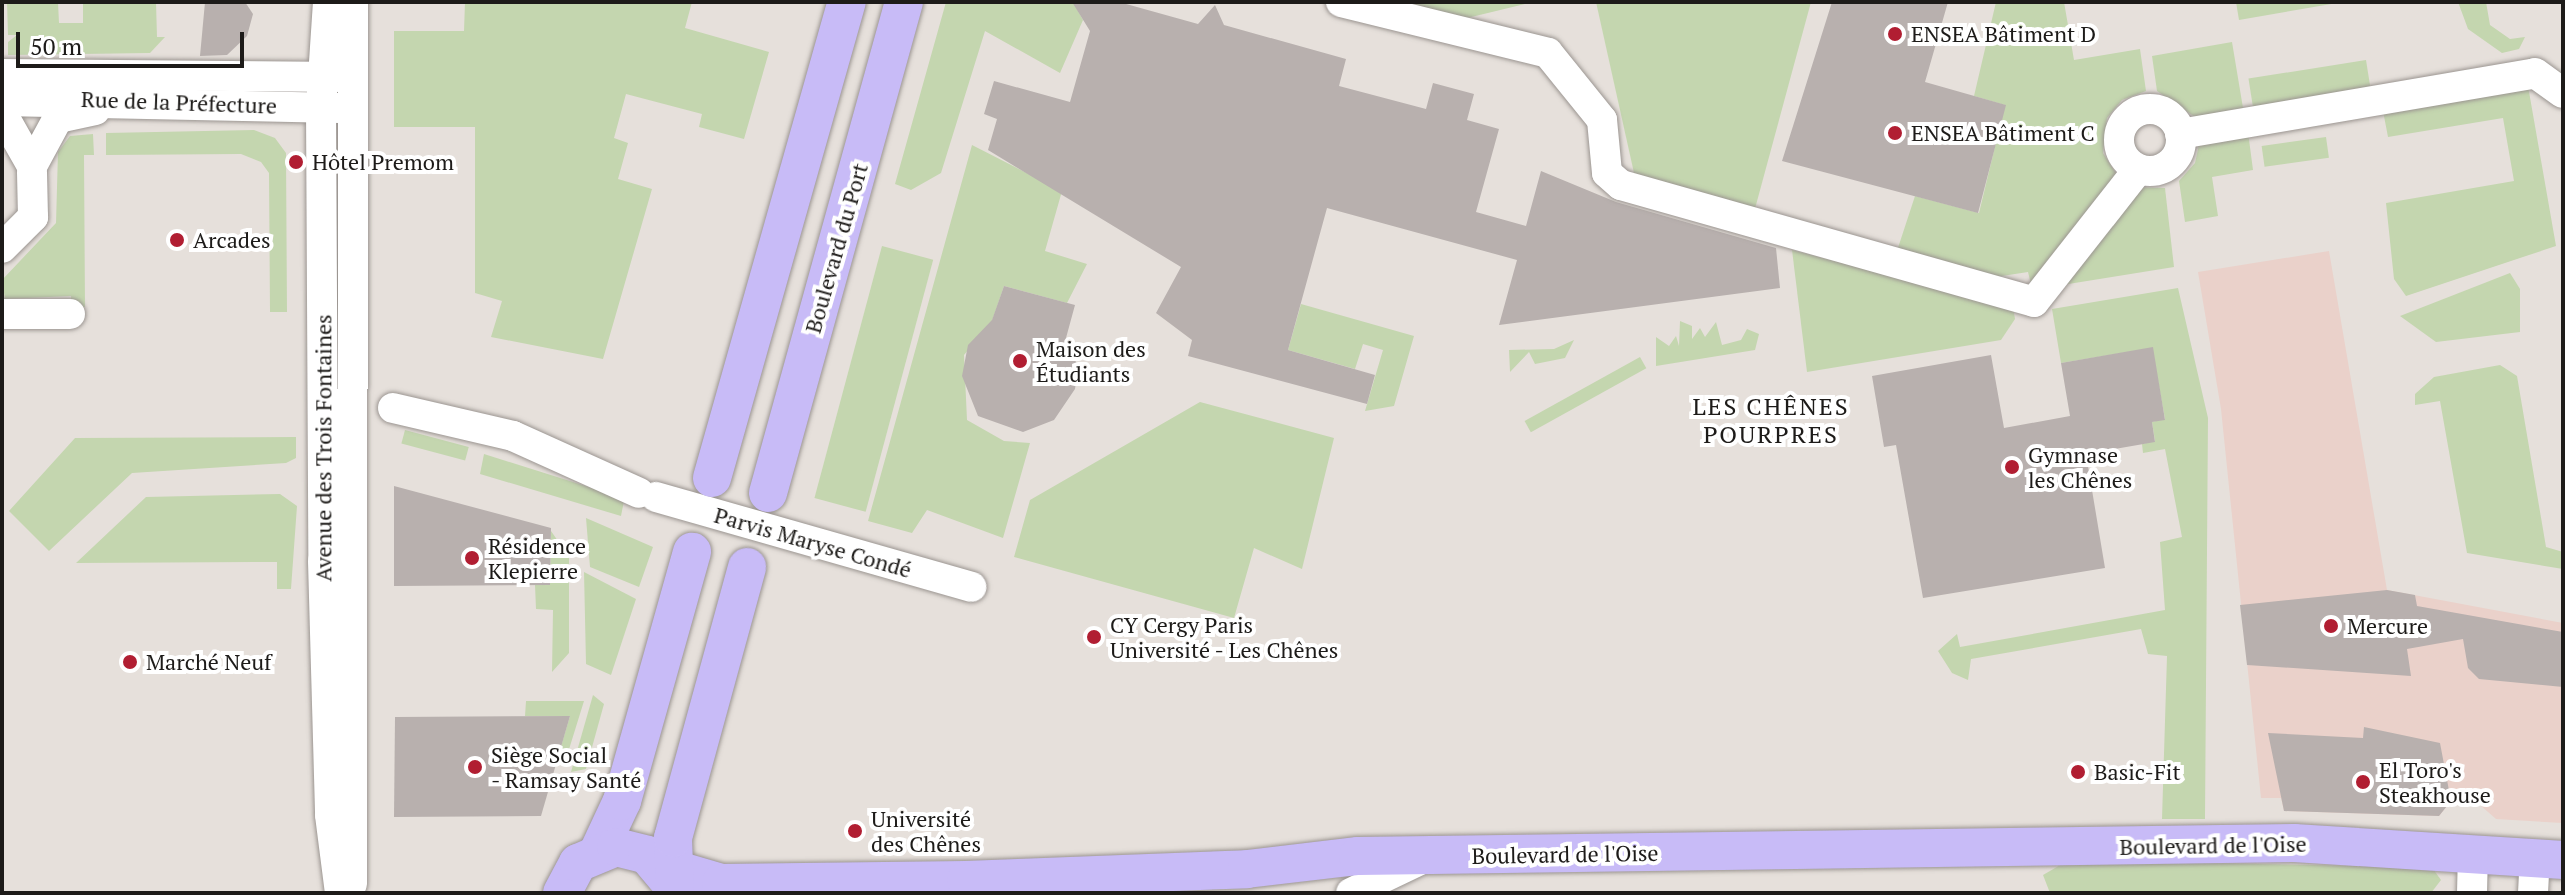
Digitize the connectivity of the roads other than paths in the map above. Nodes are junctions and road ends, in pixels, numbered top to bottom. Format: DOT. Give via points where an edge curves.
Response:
graph roads {
  1 [pos="328,2"];
  2 [pos="353,2"];
  3 [pos="847,2"];
  4 [pos="904,2"];
  5 [pos="1341,2"];
  6 [pos="2,74"];
  7 [pos="323,77"];
  8 [pos="354,77"];
  9 [pos="2563,93"];
  10 [pos="2,101"];
  11 [pos="218,103"];
  12 [pos="321,107"];
  13 [pos="355,108"];
  14 [pos="2,113"];
  15 [pos="2180,134"];
  16 [pos="32,169"];
  17 [pos="2138,170"];
  18 [pos="2,248"];
  19 [pos="2,314"];
  20 [pos="70,314"];
  21 [pos="393,408"];
  22 [pos="712,478"];
  23 [pos="768,493"];
  24 [pos="692,552"];
  25 [pos="747,567"];
  26 [pos="971,587"];
  27 [pos="342,816"];
  28 [pos="599,850"];
  29 [pos="2473,853"];
  30 [pos="1435,856"];
  31 [pos="2544,871"];
  32 [pos="671,881"];
  33 [pos="340,893"];
  34 [pos="352,893"];
  35 [pos="562,893"];
  36 [pos="1351,893"];
  37 [pos="2472,893"];
  1 -- 7 [label="street, Avenue des Trois Fontaines"];
  2 -- 8 [label="street, Avenue des Trois Fontaines"];
  3 -- 22 [label="main road"];
  4 -- 23 [label="main road, Boulevard du Port"];
  5 -- 17 [label="street" via="1540,48 1602,120 1607,173 1621,185 2034,302"];
  6 -- 7 [label="street, Rue de la Préfecture"];
  7 -- 8 [label="street, Rue de la Préfecture"];
  7 -- 12 [label="street, Avenue des Trois Fontaines"];
  8 -- 13 [label="street, Avenue des Trois Fontaines"];
  9 -- 15 [label="street" via="2535,73"];
  10 -- 11 [label="street, Rue de la Préfecture"];
  11 -- 12 [label="street, Rue de la Préfecture"];
  11 -- 16 [label="street" via="68,113 48,129"];
  12 -- 13 [label="street, Rue de la Préfecture"];
  12 -- 27 [label="street, Avenue des Trois Fontaines"];
  13 -- 27 [label="street, Avenue des Trois Fontaines"];
  14 -- 16 [label="street"];
  15 -- 17 [label="street" via="2173,162"];
  15 -- 17 [label="street" via="2159,110 2129,116 2118,145"];
  16 -- 18 [label="street" via="33,217"];
  19 -- 20 [label="street"];
  21 -- 26 [label="street, Parvis Maryse Condé" via="528,441 647,495"];
  24 -- 28 [label="main road" via="622,801"];
  25 -- 32 [label="main road" via="673,838"];
  27 -- 33 [label="street, Avenue des Trois Fontaines"];
  27 -- 34 [label="street, Avenue des Trois Fontaines"];
  28 -- 32 [label="main road" via="632,849"];
  28 -- 35 [label="main road" via="578,863"];
  29 -- 30 [label="main road, Boulevard de l'Oise" via="2283,843"];
  29 -- 31 [label="main road, Boulevard de l'Oise"];
  29 -- 37 [label="street"];
  30 -- 32 [label="main road, Boulevard de l'Oise" via="966,880"];
  30 -- 36 [label="street"];
}
